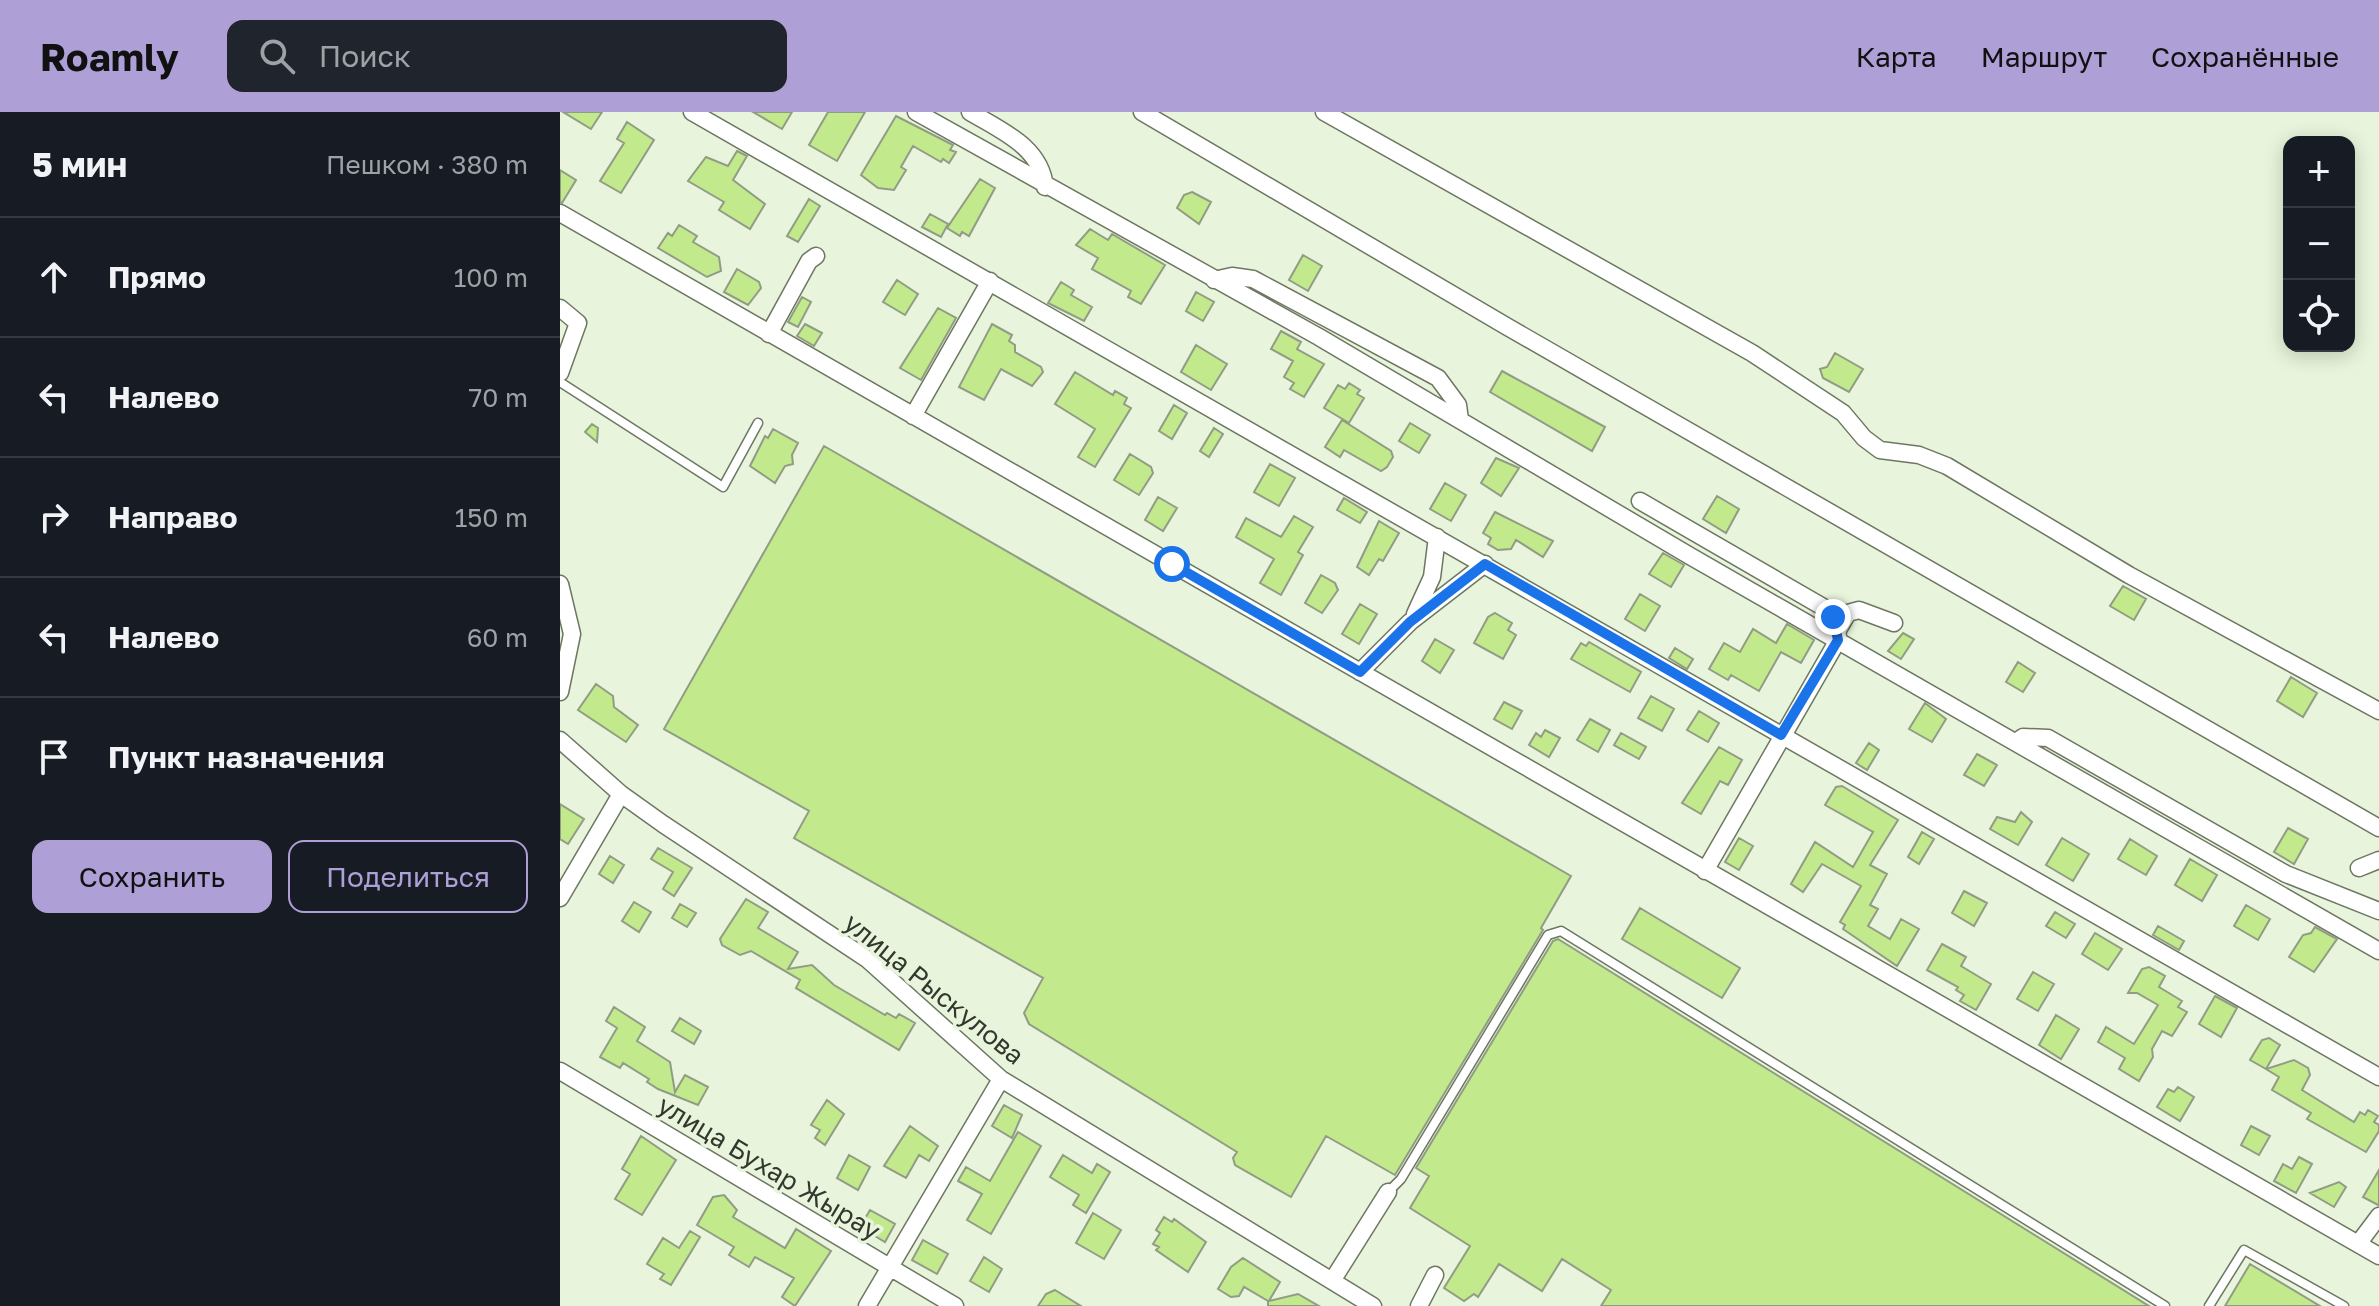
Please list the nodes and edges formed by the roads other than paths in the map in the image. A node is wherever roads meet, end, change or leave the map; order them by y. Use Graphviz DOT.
graph roads {
  1 [pos="692,112"];
  2 [pos="916,112"];
  3 [pos="970,112"];
  4 [pos="1142,112"];
  5 [pos="1324,112"];
  6 [pos="1045,187"];
  7 [pos="560,213"];
  8 [pos="816,256"];
  9 [pos="1214,280"];
  10 [pos="990,281"];
  11 [pos="560,308"];
  12 [pos="769,334"];
  13 [pos="560,373"];
  14 [pos="560,382"];
  15 [pos="913,416"];
  16 [pos="1460,420"];
  17 [pos="758,423"];
  18 [pos="1640,501"];
  19 [pos="1437,537"];
  20 [pos="1485,564"];
  21 [pos="560,584"];
  22 [pos="1410,622"];
  23 [pos="1894,623"];
  24 [pos="1838,635"];
  25 [pos="1360,672"];
  26 [pos="560,692"];
  27 [pos="2379,711"];
  28 [pos="1781,735"];
  29 [pos="560,740"];
  30 [pos="2016,742"];
  31 [pos="621,794"];
  32 [pos="2379,828"];
  33 [pos="2379,860"];
  34 [pos="2359,868"];
  35 [pos="1705,871"];
  36 [pos="560,898"];
  37 [pos="2379,911"];
  38 [pos="2379,951"];
  39 [pos="560,1071"];
  40 [pos="2379,1077"];
  41 [pos="1001,1079"];
  42 [pos="1388,1192"];
  43 [pos="2379,1216"];
  44 [pos="2358,1244"];
  45 [pos="2379,1256"];
  46 [pos="889,1268"];
  47 [pos="1435,1275"];
  48 [pos="1332,1281"];
  49 [pos="867,1306"];
  50 [pos="955,1306"];
  51 [pos="1373,1306"];
  52 [pos="1419,1306"];
  53 [pos="2165,1306"];
  54 [pos="2209,1306"];
  55 [pos="2344,1306"];
  1 -- 10 [label="street"];
  2 -- 6 [label="street"];
  3 -- 6 [label="street"];
  4 -- 32 [label="street"];
  5 -- 27 [label="street"];
  6 -- 9 [label="street"];
  7 -- 12 [label="street"];
  8 -- 12 [label="street"];
  9 -- 16 [label="street"];
  9 -- 16 [label="street"];
  10 -- 15 [label="street"];
  10 -- 19 [label="street"];
  11 -- 13 [label="street"];
  12 -- 15 [label="street"];
  14 -- 17 [label="lane"];
  15 -- 25 [label="street"];
  16 -- 24 [label="street"];
  18 -- 24 [label="street"];
  19 -- 20 [label="street"];
  19 -- 22 [label="street"];
  20 -- 22 [label="street"];
  20 -- 28 [label="street"];
  21 -- 26 [label="street"];
  22 -- 25 [label="street"];
  23 -- 24 [label="street"];
  24 -- 28 [label="street"];
  24 -- 30 [label="street"];
  25 -- 35 [label="street"];
  28 -- 35 [label="street"];
  28 -- 40 [label="street"];
  29 -- 31 [label="street, улица Рыскулова"];
  30 -- 37 [label="street"];
  30 -- 38 [label="street"];
  31 -- 36 [label="street"];
  31 -- 41 [label="street, улица Рыскулова"];
  33 -- 34 [label="street"];
  35 -- 44 [label="street"];
  39 -- 46 [label="street, улица Бухар Жырау"];
  41 -- 46 [label="street"];
  41 -- 48 [label="street, улица Рыскулова"];
  42 -- 48 [label="street"];
  42 -- 53 [label="lane"];
  43 -- 44 [label="street"];
  44 -- 45 [label="street"];
  46 -- 49 [label="street"];
  46 -- 50 [label="street, улица Бухар Жырау"];
  47 -- 52 [label="street"];
  48 -- 51 [label="street, улица Рыскулова"];
  54 -- 55 [label="lane"];
}
